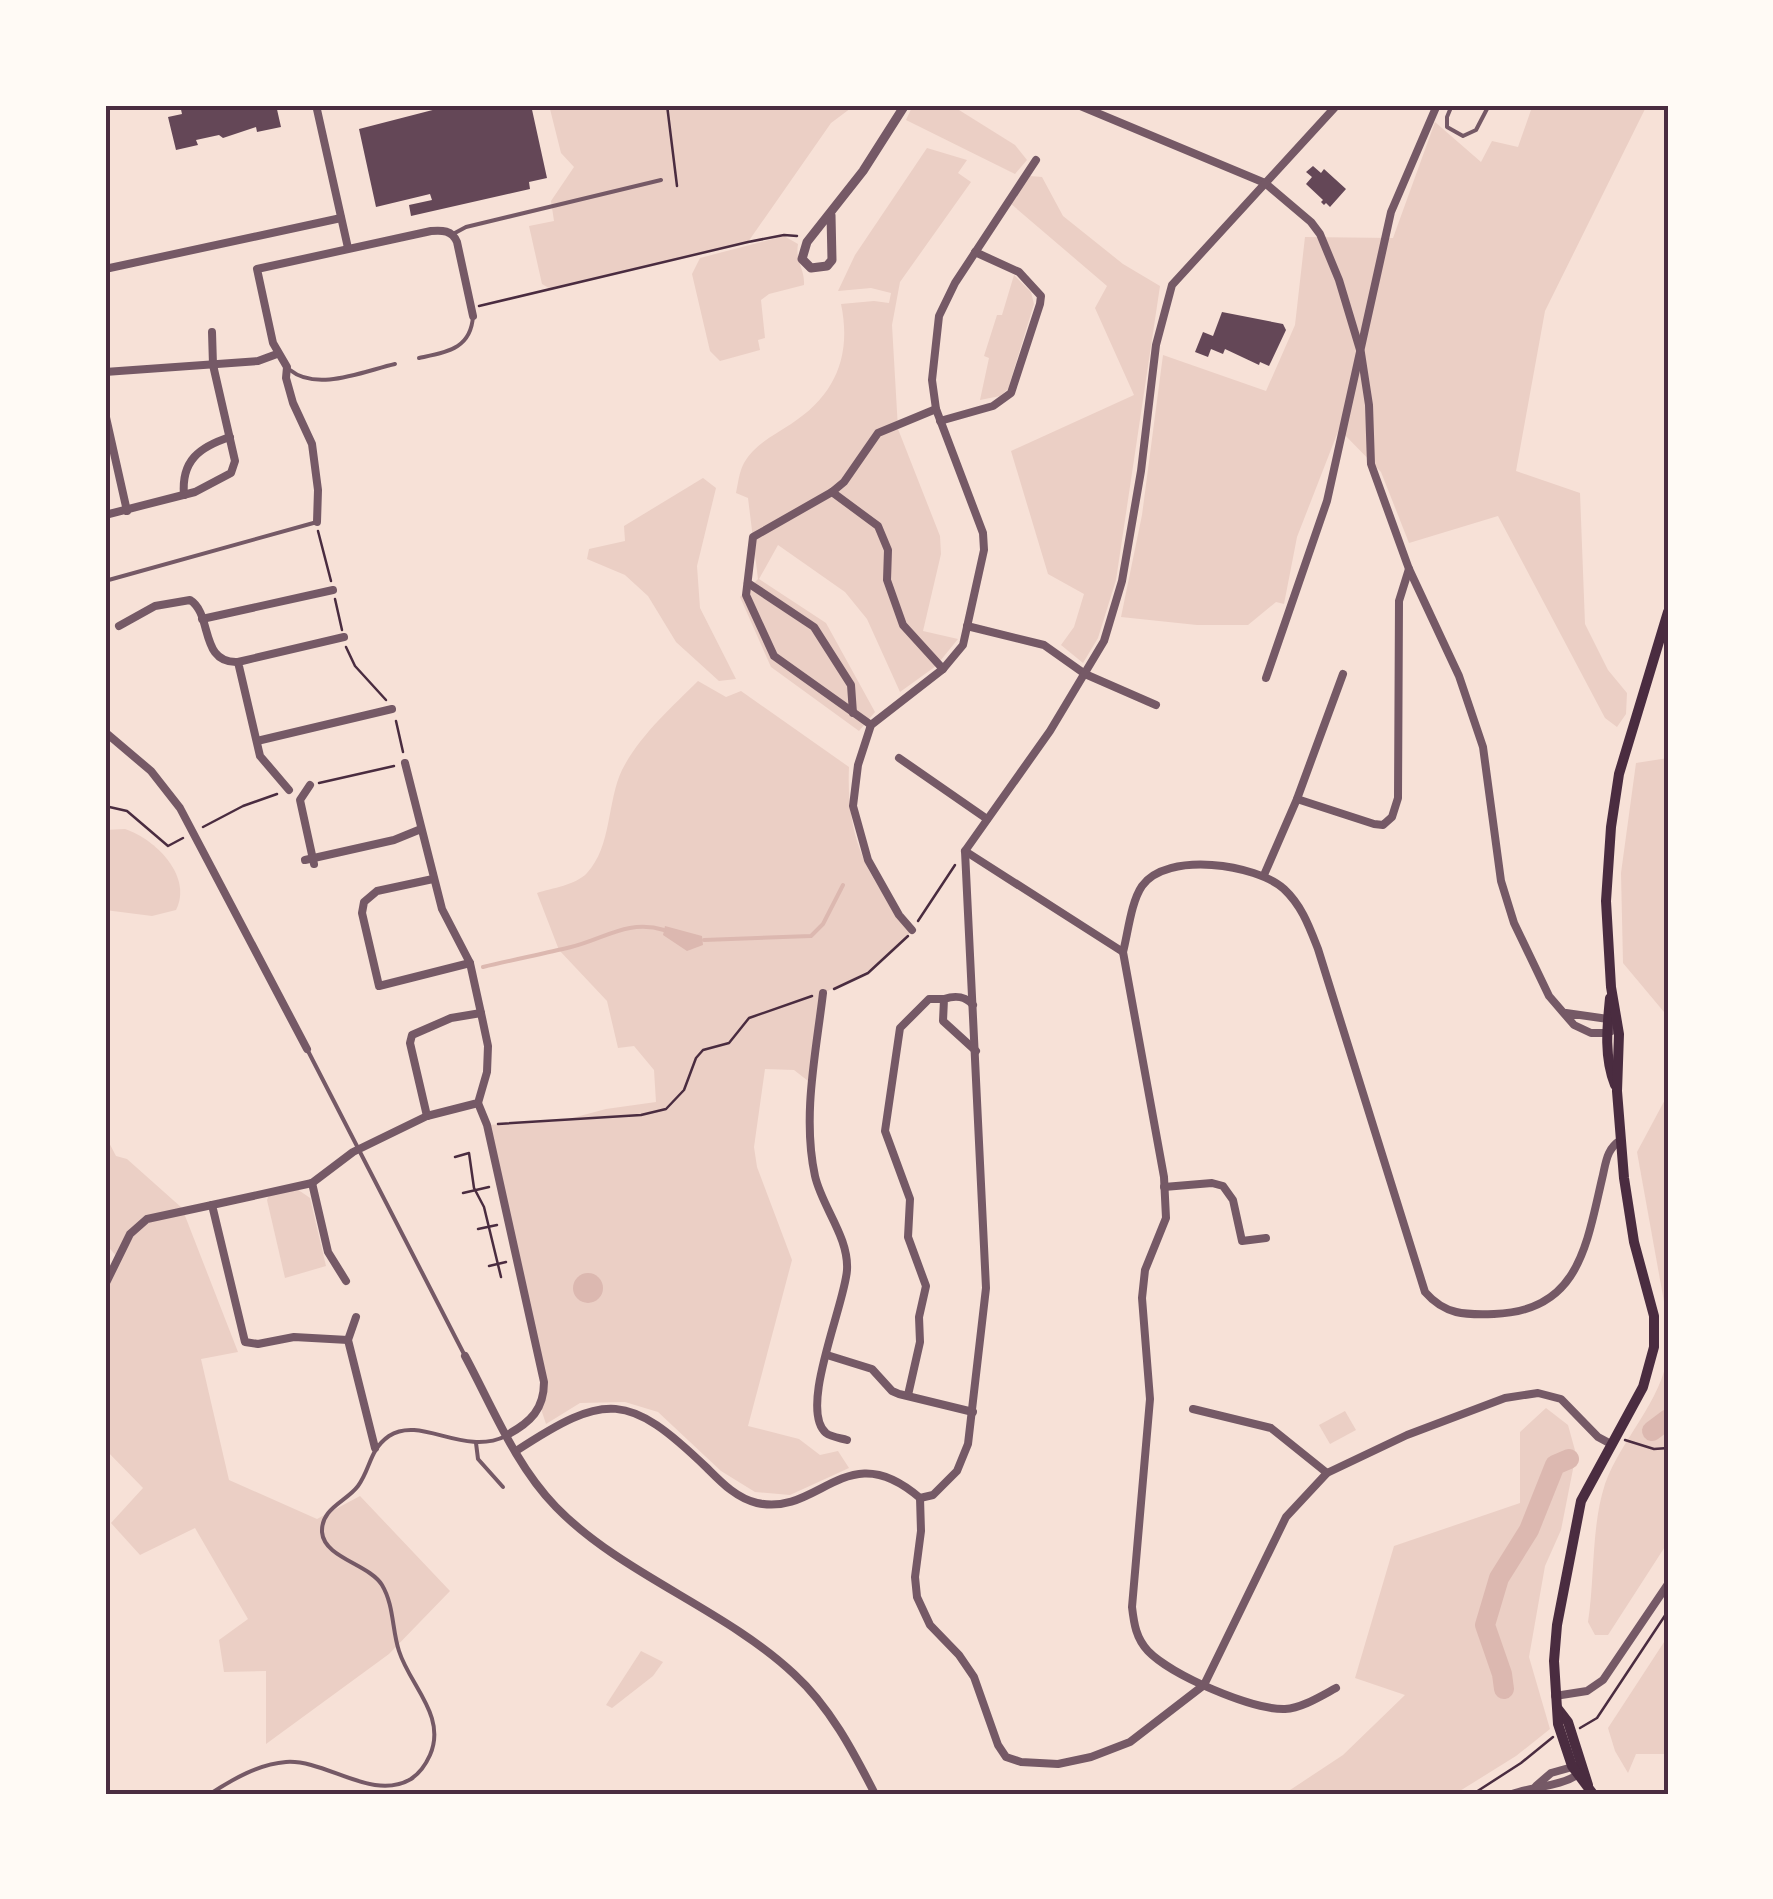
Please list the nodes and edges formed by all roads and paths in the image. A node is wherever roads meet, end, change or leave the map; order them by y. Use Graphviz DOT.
graph roads {
  1 [pos="316,105"];
  2 [pos="667,105"];
  3 [pos="905,105"];
  4 [pos="1078,105"];
  5 [pos="1337,105"];
  6 [pos="1437,105"];
  7 [pos="1452,105"];
  8 [pos="1489,105"];
  9 [pos="1036,160"];
  10 [pos="661,180"];
  11 [pos="1266,183"];
  12 [pos="676,186"];
  13 [pos="830,214"];
  14 [pos="341,218"];
  15 [pos="452,234"];
  16 [pos="808,242"];
  17 [pos="348,248"];
  18 [pos="975,252"];
  19 [pos="105,269"];
  20 [pos="472,311"];
  21 [pos="212,332"];
  22 [pos="1362,353"];
  23 [pos="277,354"];
  24 [pos="419,358"];
  25 [pos="395,364"];
  26 [pos="213,365"];
  27 [pos="287,367"];
  28 [pos="105,372"];
  29 [pos="936,408"];
  30 [pos="105,414"];
  31 [pos="940,421"];
  32 [pos="230,437"];
  33 [pos="109,453"];
  34 [pos="832,492"];
  35 [pos="184,495"];
  36 [pos="127,511"];
  37 [pos="105,515"];
  38 [pos="316,522"];
  39 [pos="1408,569"];
  40 [pos="105,582"];
  41 [pos="748,582"];
  42 [pos="333,590"];
  43 [pos="1668,612"];
  44 [pos="202,620"];
  45 [pos="119,626"];
  46 [pos="967,626"];
  47 [pos="344,637"];
  48 [pos="238,662"];
  49 [pos="943,668"];
  50 [pos="1085,674"];
  51 [pos="1343,674"];
  52 [pos="1266,678"];
  53 [pos="1156,705"];
  54 [pos="392,709"];
  55 [pos="854,713"];
  56 [pos="870,725"];
  57 [pos="105,732"];
  58 [pos="258,742"];
  59 [pos="898,758"];
  60 [pos="405,763"];
  61 [pos="310,786"];
  62 [pos="289,790"];
  63 [pos="1298,799"];
  64 [pos="105,806"];
  65 [pos="987,819"];
  66 [pos="304,821"];
  67 [pos="293,824"];
  68 [pos="421,829"];
  69 [pos="177,841"];
  70 [pos="965,851"];
  71 [pos="1264,875"];
  72 [pos="434,879"];
  73 [pos="912,930"];
  74 [pos="1124,952"];
  75 [pos="470,963"];
  76 [pos="1611,987"];
  77 [pos="823,993"];
  78 [pos="944,998"];
  79 [pos="973,1006"];
  80 [pos="481,1013"];
  81 [pos="1566,1013"];
  82 [pos="1608,1019"];
  83 [pos="1613,1030"];
  84 [pos="307,1049"];
  85 [pos="976,1051"];
  86 [pos="478,1103"];
  87 [pos="427,1116"];
  88 [pos="487,1124"];
  89 [pos="1621,1140"];
  90 [pos="492,1148"];
  91 [pos="358,1150"];
  92 [pos="469,1153"];
  93 [pos="454,1157"];
  94 [pos="312,1183"];
  95 [pos="500,1184"];
  96 [pos="1164,1186"];
  97 [pos="475,1190"];
  98 [pos="463,1193"];
  99 [pos="212,1205"];
  100 [pos="508,1222"];
  101 [pos="488,1227"];
  102 [pos="478,1229"];
  103 [pos="1266,1238"];
  104 [pos="517,1260"];
  105 [pos="498,1264"];
  106 [pos="489,1266"];
  107 [pos="501,1277"];
  108 [pos="346,1281"];
  109 [pos="105,1285"];
  110 [pos="356,1317"];
  111 [pos="348,1340"];
  112 [pos="827,1355"];
  113 [pos="466,1356"];
  114 [pos="908,1396"];
  115 [pos="1193,1409"];
  116 [pos="973,1412"];
  117 [pos="507,1435"];
  118 [pos="1624,1439"];
  119 [pos="847,1440"];
  120 [pos="476,1443"];
  121 [pos="1611,1444"];
  122 [pos="374,1448"];
  123 [pos="1668,1448"];
  124 [pos="516,1451"];
  125 [pos="1327,1473"];
  126 [pos="503,1487"];
  127 [pos="920,1498"];
  128 [pos="1668,1584"];
  129 [pos="1668,1611"];
  130 [pos="1204,1685"];
  131 [pos="1336,1688"];
  132 [pos="1556,1702"];
  133 [pos="1576,1729"];
  134 [pos="1556,1736"];
  135 [pos="1578,1770"];
  136 [pos="1590,1791"];
  137 [pos="210,1794"];
  138 [pos="875,1794"];
  139 [pos="1473,1794"];
  140 [pos="1512,1794"];
  1 -- 14 [label="street"];
  2 -- 12 [label="path"];
  3 -- 13 [label="street"];
  4 -- 11 [label="street"];
  5 -- 11 [label="street"];
  6 -- 22 [label="street"];
  7 -- 8 [label="lane"];
  9 -- 18 [label="street"];
  10 -- 15 [label="lane"];
  11 -- 22 [label="street"];
  11 -- 50 [label="street"];
  13 -- 16 [label="street"];
  13 -- 16 [label="street"];
  14 -- 17 [label="street"];
  14 -- 19 [label="street"];
  15 -- 17 [label="street"];
  15 -- 20 [label="street"];
  16 -- 20 [label="path"];
  17 -- 23 [label="street"];
  18 -- 29 [label="street"];
  18 -- 31 [label="street"];
  20 -- 24 [label="lane"];
  21 -- 26 [label="street"];
  22 -- 39 [label="street"];
  22 -- 52 [label="street"];
  23 -- 26 [label="street"];
  23 -- 27 [label="street"];
  25 -- 27 [label="lane"];
  26 -- 28 [label="street"];
  26 -- 32 [label="street"];
  27 -- 38 [label="street"];
  29 -- 31 [label="street"];
  29 -- 34 [label="street"];
  30 -- 33 [label="street"];
  31 -- 46 [label="street"];
  32 -- 35 [label="street"];
  32 -- 35 [label="street"];
  33 -- 36 [label="street"];
  34 -- 41 [label="street"];
  34 -- 49 [label="street"];
  35 -- 36 [label="street"];
  36 -- 37 [label="street"];
  38 -- 40 [label="lane"];
  38 -- 42 [label="path"];
  39 -- 63 [label="street"];
  39 -- 81 [label="street"];
  41 -- 55 [label="street"];
  41 -- 55 [label="street"];
  42 -- 44 [label="street"];
  42 -- 47 [label="path"];
  43 -- 76 [label="main road"];
  44 -- 45 [label="street"];
  44 -- 48 [label="street"];
  46 -- 49 [label="street"];
  46 -- 50 [label="street"];
  47 -- 48 [label="street"];
  47 -- 54 [label="path"];
  48 -- 58 [label="street"];
  49 -- 56 [label="street"];
  50 -- 53 [label="street"];
  50 -- 65 [label="street"];
  51 -- 63 [label="street"];
  54 -- 58 [label="street"];
  54 -- 60 [label="path"];
  55 -- 56 [label="street"];
  56 -- 73 [label="street"];
  57 -- 84 [label="street"];
  58 -- 62 [label="street"];
  59 -- 65 [label="street"];
  60 -- 68 [label="street"];
  61 -- 66 [label="street"];
  63 -- 71 [label="street"];
  64 -- 69 [label="path"];
  65 -- 70 [label="street"];
  66 -- 67 [label="street"];
  66 -- 68 [label="street"];
  68 -- 72 [label="street"];
  70 -- 73 [label="path"];
  70 -- 74 [label="street"];
  70 -- 79 [label="street"];
  71 -- 74 [label="street"];
  71 -- 89 [label="street"];
  72 -- 75 [label="street"];
  72 -- 75 [label="street"];
  73 -- 77 [label="path"];
  74 -- 96 [label="street"];
  75 -- 80 [label="street"];
  76 -- 82 [label="main road"];
  76 -- 83 [label="main road"];
  77 -- 88 [label="path"];
  77 -- 112 [label="street"];
  78 -- 79 [label="street"];
  78 -- 85 [label="street"];
  78 -- 114 [label="street"];
  79 -- 85 [label="street"];
  80 -- 86 [label="street"];
  80 -- 87 [label="street"];
  81 -- 82 [label="street"];
  81 -- 83 [label="street"];
  82 -- 83 [label="main road"];
  83 -- 89 [label="main road"];
  84 -- 91 [label="lane"];
  85 -- 116 [label="street"];
  86 -- 87 [label="street"];
  86 -- 88 [label="street"];
  87 -- 91 [label="street"];
  88 -- 90 [label="street"];
  89 -- 121 [label="main road"];
  90 -- 92 [label="path"];
  90 -- 95 [label="street"];
  91 -- 94 [label="street"];
  91 -- 113 [label="lane"];
  92 -- 93 [label="path"];
  92 -- 97 [label="path"];
  94 -- 99 [label="street"];
  94 -- 108 [label="street"];
  95 -- 97 [label="path"];
  95 -- 100 [label="street"];
  96 -- 103 [label="street"];
  96 -- 130 [label="street"];
  97 -- 98 [label="path"];
  97 -- 101 [label="path"];
  99 -- 109 [label="street"];
  99 -- 111 [label="street"];
  100 -- 101 [label="path"];
  100 -- 104 [label="street"];
  101 -- 102 [label="path"];
  101 -- 105 [label="path"];
  104 -- 105 [label="path"];
  104 -- 117 [label="street"];
  105 -- 106 [label="path"];
  105 -- 107 [label="path"];
  110 -- 111 [label="street"];
  111 -- 122 [label="street"];
  112 -- 114 [label="street"];
  112 -- 119 [label="street"];
  113 -- 117 [label="street"];
  114 -- 116 [label="street"];
  115 -- 125 [label="street"];
  116 -- 127 [label="street"];
  117 -- 120 [label="lane"];
  117 -- 124 [label="street"];
  118 -- 123 [label="path"];
  120 -- 122 [label="lane"];
  120 -- 126 [label="lane"];
  121 -- 125 [label="street"];
  121 -- 132 [label="main road"];
  122 -- 137 [label="lane"];
  124 -- 127 [label="street"];
  124 -- 138 [label="street"];
  125 -- 130 [label="street"];
  127 -- 130 [label="street"];
  128 -- 132 [label="street"];
  129 -- 133 [label="path"];
  130 -- 131 [label="street"];
  132 -- 135 [label="main road"];
  134 -- 139 [label="path"];
  135 -- 136 [label="main road"];
  135 -- 140 [label="street"];
}
